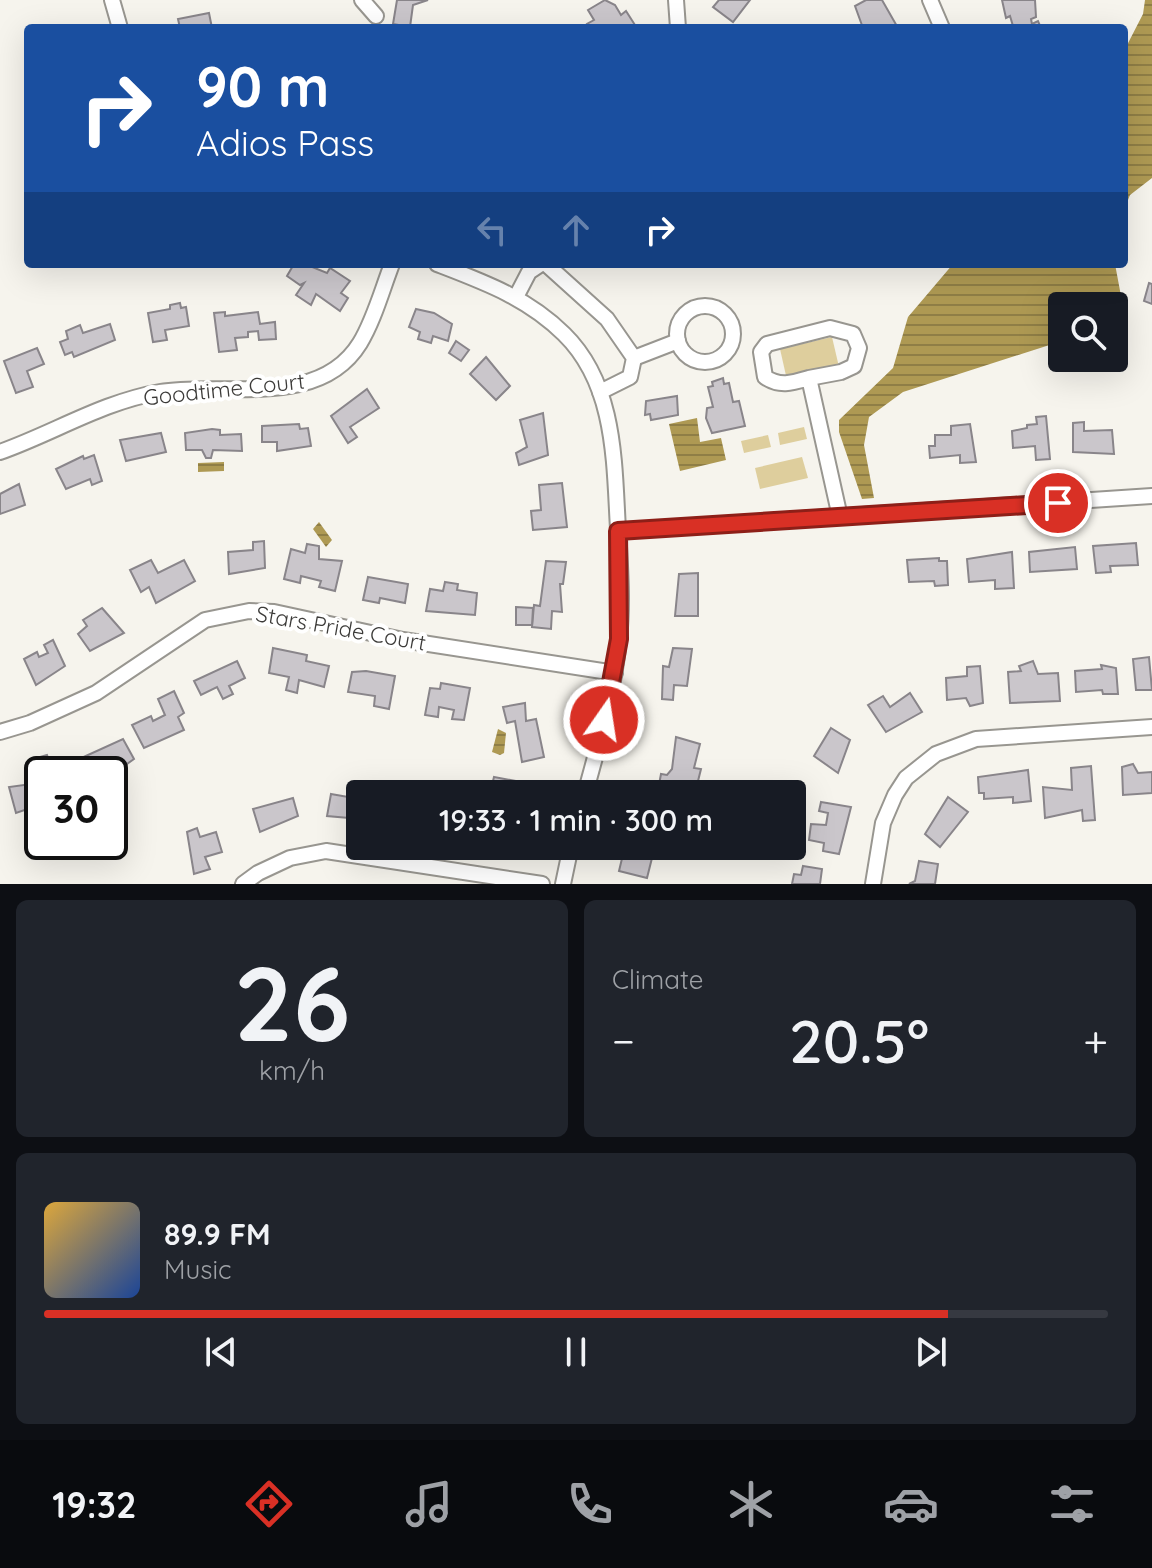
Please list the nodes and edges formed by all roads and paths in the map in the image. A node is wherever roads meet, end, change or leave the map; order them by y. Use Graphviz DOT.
graph roads {
  1 [pos="112,0"];
  2 [pos="362,0"];
  3 [pos="676,0"];
  4 [pos="930,0"];
  5 [pos="376,16"];
  6 [pos="119,24"];
  7 [pos="678,24"];
  8 [pos="940,24"];
  9 [pos="390,268"];
  10 [pos="447,268"];
  11 [pos="536,268"];
  12 [pos="549,268"];
  13 [pos="516,297"];
  14 [pos="678,341"];
  15 [pos="634,358"];
  16 [pos="809,378"];
  17 [pos="600,392"];
  18 [pos="0,452"];
  19 [pos="1152,496"];
  20 [pos="840,517"];
  21 [pos="618,531"];
  22 [pos="615,673"];
  23 [pos="1152,727"];
  24 [pos="0,732"];
  25 [pos="588,780"];
  26 [pos="568,860"];
  27 [pos="243,884"];
  28 [pos="542,884"];
  29 [pos="563,884"];
  30 [pos="873,884"];
  1 -- 6 [label="street"];
  2 -- 5 [label="street"];
  3 -- 7 [label="street"];
  4 -- 8 [label="street"];
  9 -- 18 [label="street, Goodtime Court"];
  10 -- 13 [label="street"];
  11 -- 13 [label="street"];
  12 -- 15 [label="street"];
  13 -- 17 [label="street"];
  14 -- 14 [label="street"];
  14 -- 15 [label="street"];
  15 -- 17 [label="street"];
  16 -- 16 [label="street"];
  16 -- 20 [label="street"];
  17 -- 21 [label="street"];
  19 -- 20 [label="street"];
  20 -- 21 [label="street"];
  21 -- 22 [label="street"];
  22 -- 24 [label="street, Stars Pride Court"];
  22 -- 25 [label="street"];
  23 -- 30 [label="street"];
  26 -- 29 [label="street"];
  27 -- 28 [label="street"];
}
